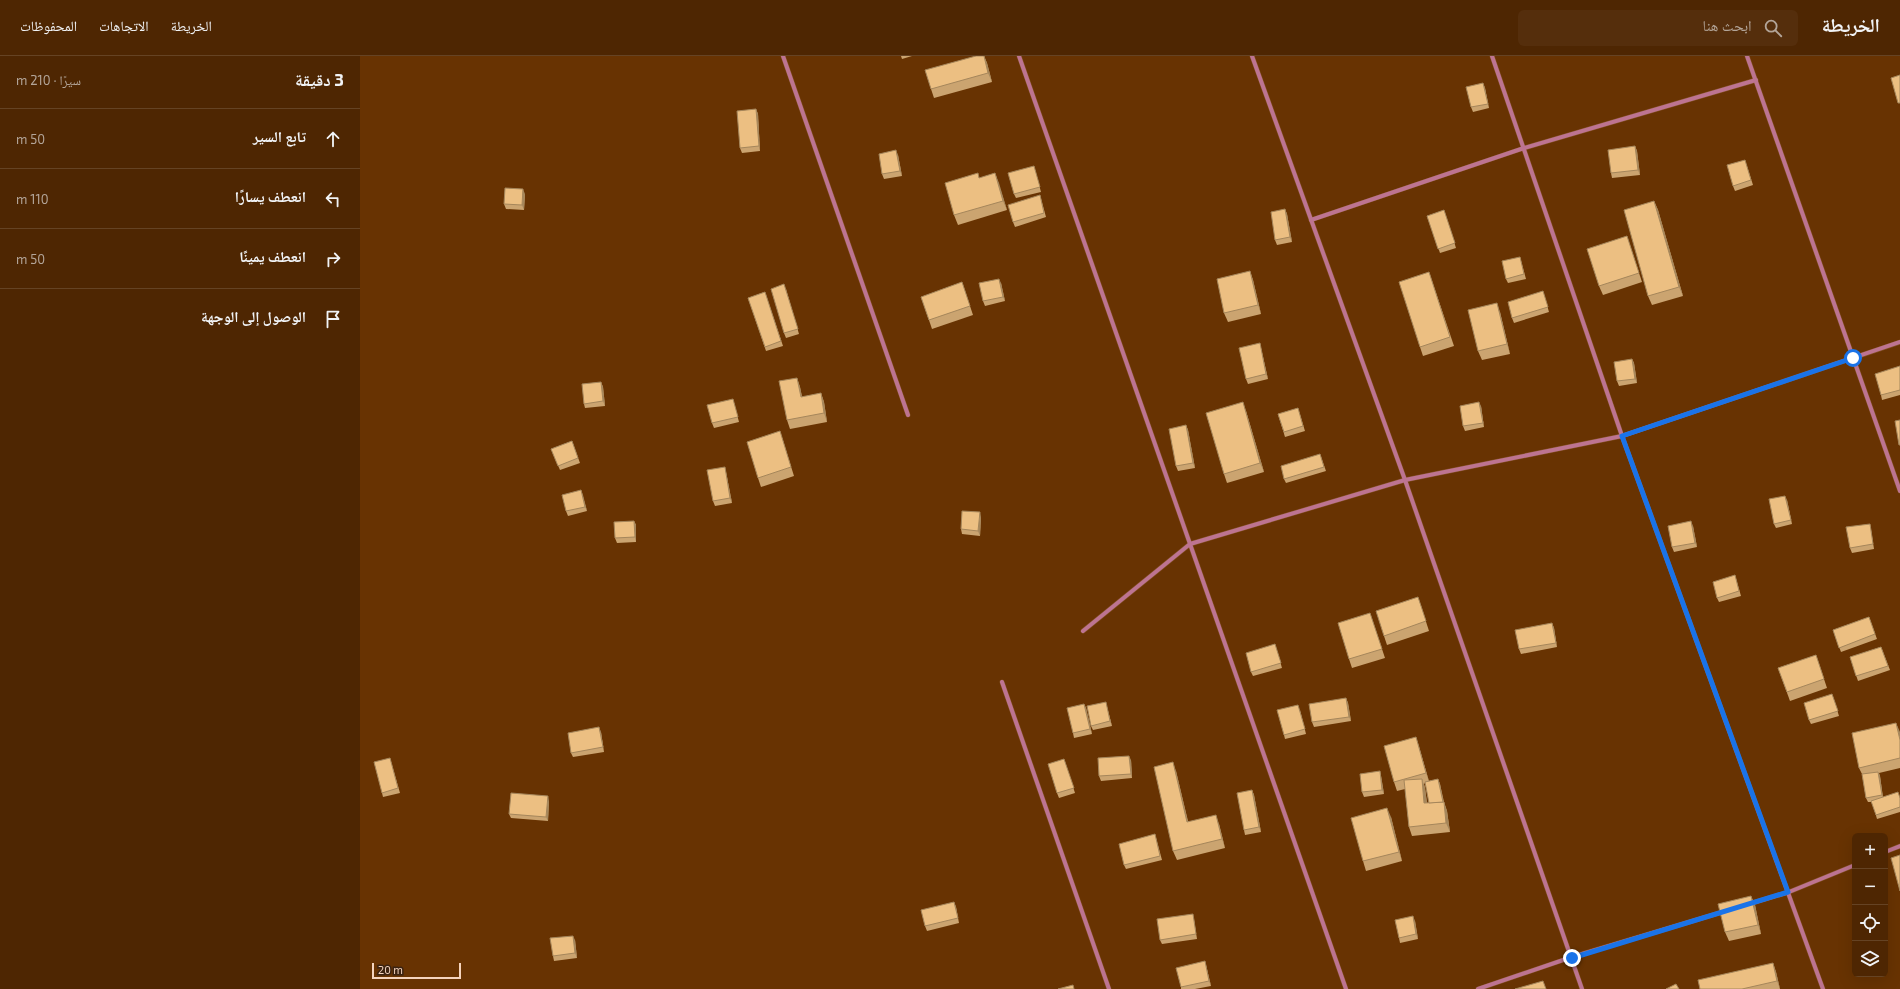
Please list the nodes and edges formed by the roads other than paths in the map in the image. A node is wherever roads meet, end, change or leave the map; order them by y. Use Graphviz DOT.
graph roads {
  1 [pos="783,56"];
  2 [pos="1019,56"];
  3 [pos="1252,56"];
  4 [pos="1492,56"];
  5 [pos="1747,56"];
  6 [pos="1756,80"];
  7 [pos="1524,148"];
  8 [pos="1311,220"];
  9 [pos="1900,342"];
  10 [pos="1853,358"];
  11 [pos="908,415"];
  12 [pos="1622,436"];
  13 [pos="1405,480"];
  14 [pos="1900,491"];
  15 [pos="1190,544"];
  16 [pos="1083,631"];
  17 [pos="1002,682"];
  18 [pos="1900,846"];
  19 [pos="1888,851"];
  20 [pos="1852,866"];
  21 [pos="1788,892"];
  22 [pos="1744,905"];
  23 [pos="1729,910"];
  24 [pos="1572,958"];
  25 [pos="1109,989"];
  26 [pos="1346,989"];
  27 [pos="1478,989"];
  28 [pos="1582,989"];
  29 [pos="1823,989"];
  1 -- 11 [label="street"];
  2 -- 15 [label="street"];
  3 -- 8 [label="street"];
  4 -- 7 [label="street"];
  5 -- 6 [label="street"];
  6 -- 7 [label="street"];
  6 -- 10 [label="street"];
  7 -- 8 [label="street"];
  7 -- 12 [label="street"];
  8 -- 13 [label="street"];
  9 -- 10 [label="street"];
  10 -- 12 [label="street"];
  10 -- 14 [label="street"];
  12 -- 13 [label="street"];
  12 -- 21 [label="street"];
  13 -- 15 [label="street"];
  13 -- 24 [label="street"];
  15 -- 16 [label="street"];
  15 -- 26 [label="street"];
  17 -- 25 [label="street"];
  18 -- 19 [label="street"];
  20 -- 21 [label="street"];
  21 -- 22 [label="street"];
  21 -- 29 [label="street"];
  23 -- 24 [label="street"];
  24 -- 27 [label="street"];
  24 -- 28 [label="street"];
}
